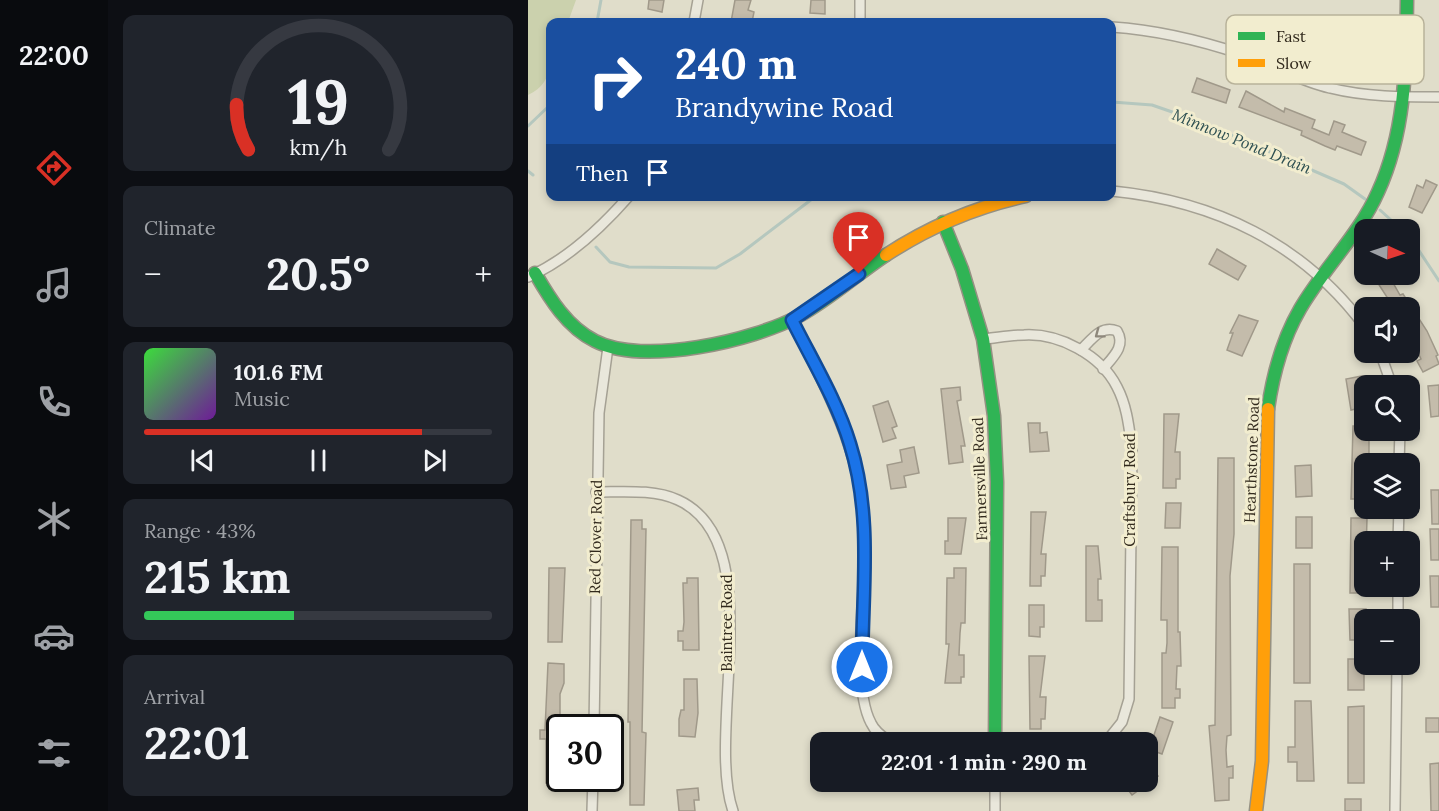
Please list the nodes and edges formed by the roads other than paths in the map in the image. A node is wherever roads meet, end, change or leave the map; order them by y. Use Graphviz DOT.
graph roads {
  1 [pos="698,0"];
  2 [pos="860,0"];
  3 [pos="1407,0"];
  4 [pos="1407,15"];
  5 [pos="695,18"];
  6 [pos="860,18"];
  7 [pos="1116,28"];
  8 [pos="1226,50"];
  9 [pos="1318,84"];
  10 [pos="1405,84"];
  11 [pos="1405,97"];
  12 [pos="1439,97"];
  13 [pos="1116,192"];
  14 [pos="624,201"];
  15 [pos="1005,201"];
  16 [pos="943,222"];
  17 [pos="532,275"];
  18 [pos="1321,278"];
  19 [pos="1354,312"];
  20 [pos="792,320"];
  21 [pos="982,339"];
  22 [pos="608,347"];
  23 [pos="1081,350"];
  24 [pos="1103,369"];
  25 [pos="596,492"];
  26 [pos="1397,675"];
  27 [pos="594,714"];
  28 [pos="880,732"];
  29 [pos="995,732"];
  30 [pos="1114,732"];
  31 [pos="593,792"];
  32 [pos="995,792"];
  33 [pos="592,811"];
  34 [pos="733,811"];
  35 [pos="995,811"];
  36 [pos="1256,811"];
  37 [pos="1395,811"];
  1 -- 5 [label="street"];
  2 -- 6 [label="street"];
  3 -- 4 [label="street, Hearthstone Road"];
  7 -- 8 [label="street"];
  9 -- 11 [label="street"];
  10 -- 11 [label="street, Hearthstone Road"];
  11 -- 12 [label="street"];
  11 -- 18 [label="street, Hearthstone Road"];
  13 -- 18 [label="street"];
  14 -- 17 [label="street"];
  15 -- 16 [label="street"];
  16 -- 20 [label="street"];
  16 -- 21 [label="street, Farmersville Road"];
  17 -- 22 [label="street"];
  18 -- 19 [label="street"];
  18 -- 36 [label="street, Hearthstone Road"];
  20 -- 22 [label="street"];
  20 -- 28 [label="street"];
  21 -- 23 [label="street, Craftsbury Road"];
  21 -- 29 [label="street, Farmersville Road"];
  22 -- 25 [label="street, Red Clover Road"];
  23 -- 24 [label="street, Craftsbury Road"];
  24 -- 23 [label="street, one-way"];
  24 -- 30 [label="street, Craftsbury Road"];
  25 -- 27 [label="street, Red Clover Road"];
  25 -- 34 [label="street, Baintree Road"];
  26 -- 37 [label="street"];
  31 -- 33 [label="street"];
  32 -- 35 [label="street"];
}
